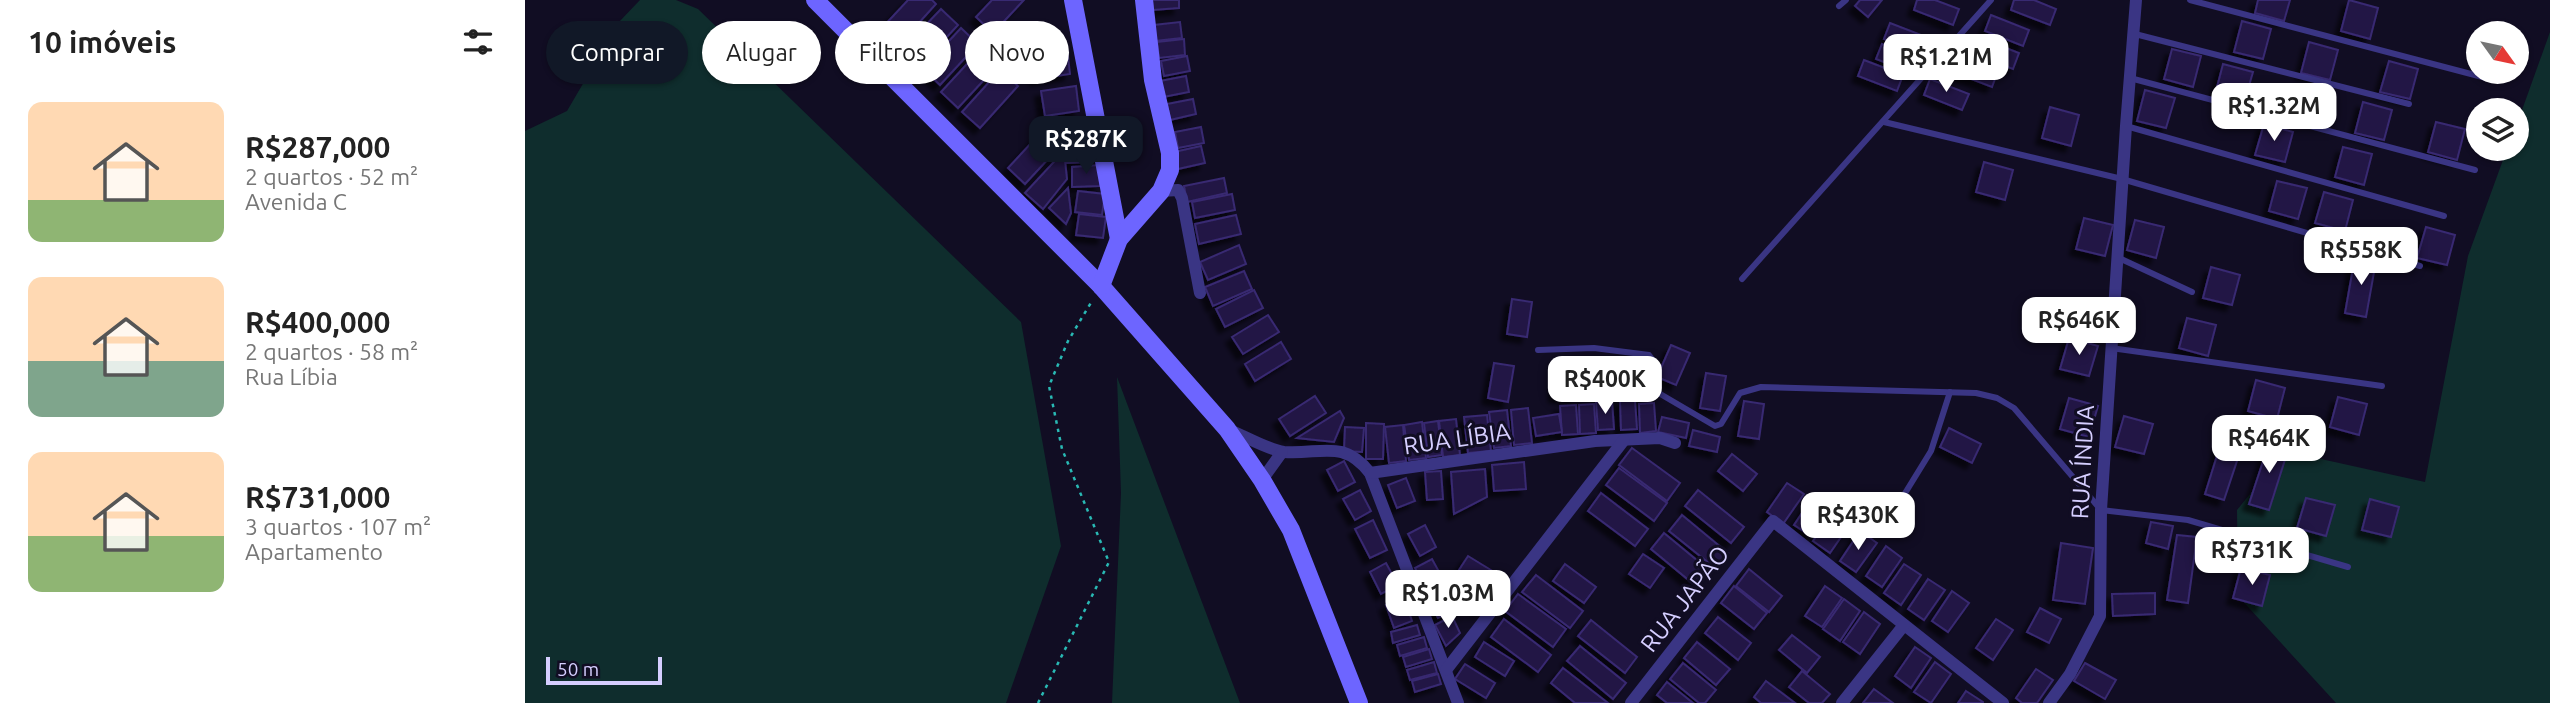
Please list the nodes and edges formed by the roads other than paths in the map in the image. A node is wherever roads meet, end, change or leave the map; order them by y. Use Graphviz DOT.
graph roads {
  1 [pos="815,0"];
  2 [pos="1144,0"];
  3 [pos="1846,0"];
  4 [pos="1991,0"];
  5 [pos="2136,0"];
  6 [pos="2190,0"];
  7 [pos="1072,1"];
  8 [pos="1839,6"];
  9 [pos="2135,34"];
  10 [pos="2466,73"];
  11 [pos="2130,78"];
  12 [pos="2409,104"];
  13 [pos="1884,122"];
  14 [pos="2126,126"];
  15 [pos="2475,170"];
  16 [pos="2122,179"];
  17 [pos="1161,191"];
  18 [pos="2444,216"];
  19 [pos="1119,239"];
  20 [pos="2117,257"];
  21 [pos="2420,266"];
  22 [pos="1742,279"];
  23 [pos="1101,286"];
  24 [pos="2192,292"];
  25 [pos="1200,293"];
  26 [pos="2111,348"];
  27 [pos="1538,350"];
  28 [pos="2382,387"];
  29 [pos="1950,392"];
  30 [pos="1227,429"];
  31 [pos="1624,440"];
  32 [pos="1675,443"];
  33 [pos="1282,452"];
  34 [pos="1370,473"];
  35 [pos="1262,480"];
  36 [pos="1899,503"];
  37 [pos="2101,510"];
  38 [pos="2348,567"];
  39 [pos="1904,625"];
  40 [pos="1446,670"];
  41 [pos="1359,703"];
  42 [pos="1458,703"];
  43 [pos="1630,703"];
  44 [pos="1842,703"];
  45 [pos="2003,703"];
  46 [pos="2049,703"];
  1 -- 23 [label="main road"];
  2 -- 17 [label="main road"];
  3 -- 8 [label="lane"];
  4 -- 13 [label="lane"];
  5 -- 9 [label="street, RUA ÍNDIA"];
  6 -- 10 [label="lane"];
  7 -- 19 [label="main road"];
  9 -- 11 [label="street, RUA ÍNDIA"];
  9 -- 12 [label="lane"];
  11 -- 14 [label="street, RUA ÍNDIA"];
  11 -- 15 [label="lane"];
  13 -- 16 [label="lane"];
  13 -- 22 [label="lane"];
  14 -- 16 [label="street, RUA ÍNDIA"];
  14 -- 18 [label="lane"];
  16 -- 20 [label="street, RUA ÍNDIA"];
  16 -- 21 [label="lane"];
  17 -- 19 [label="main road"];
  17 -- 25 [label="street"];
  19 -- 23 [label="main road"];
  20 -- 24 [label="lane"];
  20 -- 26 [label="street, RUA ÍNDIA"];
  23 -- 30 [label="main road"];
  26 -- 28 [label="lane"];
  26 -- 37 [label="street, RUA ÍNDIA"];
  27 -- 29 [label="lane"];
  29 -- 36 [label="lane"];
  29 -- 37 [label="lane"];
  30 -- 33 [label="street"];
  30 -- 35 [label="main road"];
  31 -- 32 [label="street, RUA LÍBIA"];
  31 -- 34 [label="street, RUA LÍBIA"];
  31 -- 40 [label="street"];
  33 -- 34 [label="street"];
  33 -- 35 [label="street"];
  34 -- 40 [label="street"];
  35 -- 41 [label="main road"];
  37 -- 38 [label="lane"];
  37 -- 46 [label="street, RUA ÍNDIA"];
  39 -- 43 [label="street, RUA JAPÃO"];
  39 -- 44 [label="street"];
  39 -- 45 [label="street"];
  40 -- 42 [label="street"];
}
